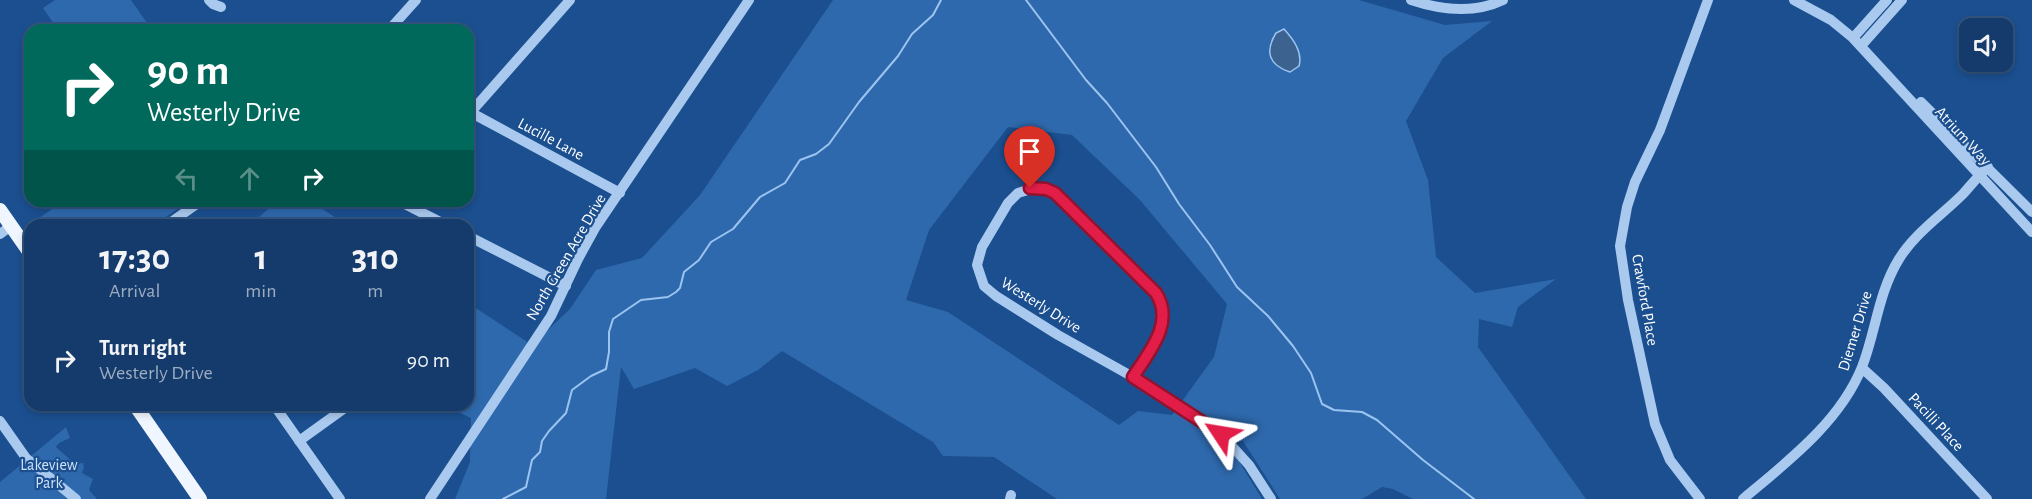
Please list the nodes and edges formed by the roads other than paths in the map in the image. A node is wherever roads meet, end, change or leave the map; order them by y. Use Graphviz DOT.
graph roads {
  1 [pos="209,0"];
  2 [pos="416,0"];
  3 [pos="570,0"];
  4 [pos="749,0"];
  5 [pos="1411,0"];
  6 [pos="1503,0"];
  7 [pos="1708,0"];
  8 [pos="1794,0"];
  9 [pos="1887,0"];
  10 [pos="1902,0"];
  11 [pos="221,7"];
  12 [pos="394,24"];
  13 [pos="1853,38"];
  14 [pos="1862,46"];
  15 [pos="1874,59"];
  16 [pos="474,106"];
  17 [pos="474,115"];
  18 [pos="1988,166"];
  19 [pos="1979,175"];
  20 [pos="620,193"];
  21 [pos="192,207"];
  22 [pos="411,207"];
  23 [pos="0,210"];
  24 [pos="2032,212"];
  25 [pos="176,219"];
  26 [pos="434,219"];
  27 [pos="6,230"];
  28 [pos="2032,232"];
  29 [pos="474,239"];
  30 [pos="24,247"];
  31 [pos="566,286"];
  32 [pos="1862,368"];
  33 [pos="1133,377"];
  34 [pos="139,411"];
  35 [pos="278,411"];
  36 [pos="341,411"];
  37 [pos="0,421"];
  38 [pos="299,441"];
  39 [pos="76,499"];
  40 [pos="200,499"];
  41 [pos="340,499"];
  42 [pos="430,499"];
  43 [pos="1271,499"];
  44 [pos="1701,499"];
  45 [pos="1743,499"];
  46 [pos="1987,499"];
  1 -- 11 [label="street"];
  2 -- 12 [label="street"];
  3 -- 16 [label="street"];
  4 -- 20 [label="street, North Green Acre Drive"];
  5 -- 6 [label="street"];
  7 -- 44 [label="street, Crawford Place"];
  8 -- 13 [label="street, Atrium Way"];
  9 -- 13 [label="street"];
  10 -- 14 [label="street"];
  13 -- 14 [label="street, Atrium Way"];
  14 -- 15 [label="street, Atrium Way"];
  15 -- 18 [label="street, Atrium Way"];
  15 -- 19 [label="street, Atrium Way"];
  17 -- 20 [label="street, Lucille Lane"];
  18 -- 19 [label="street, Diemer Drive"];
  18 -- 24 [label="street, Atrium Way"];
  19 -- 28 [label="street, Atrium Way"];
  19 -- 32 [label="street, Diemer Drive"];
  20 -- 31 [label="street, North Green Acre Drive"];
  21 -- 25 [label="street"];
  22 -- 26 [label="street"];
  23 -- 27 [label="main road"];
  27 -- 30 [label="main road"];
  29 -- 31 [label="street"];
  31 -- 42 [label="street, North Green Acre Drive"];
  32 -- 45 [label="street, Diemer Drive"];
  32 -- 46 [label="street, Pacilli Place"];
  33 -- 33 [label="street, Westerly Drive"];
  33 -- 43 [label="street, Westerly Drive"];
  34 -- 40 [label="main road"];
  35 -- 38 [label="street"];
  36 -- 38 [label="street"];
  37 -- 39 [label="street"];
  38 -- 41 [label="street"];
}
